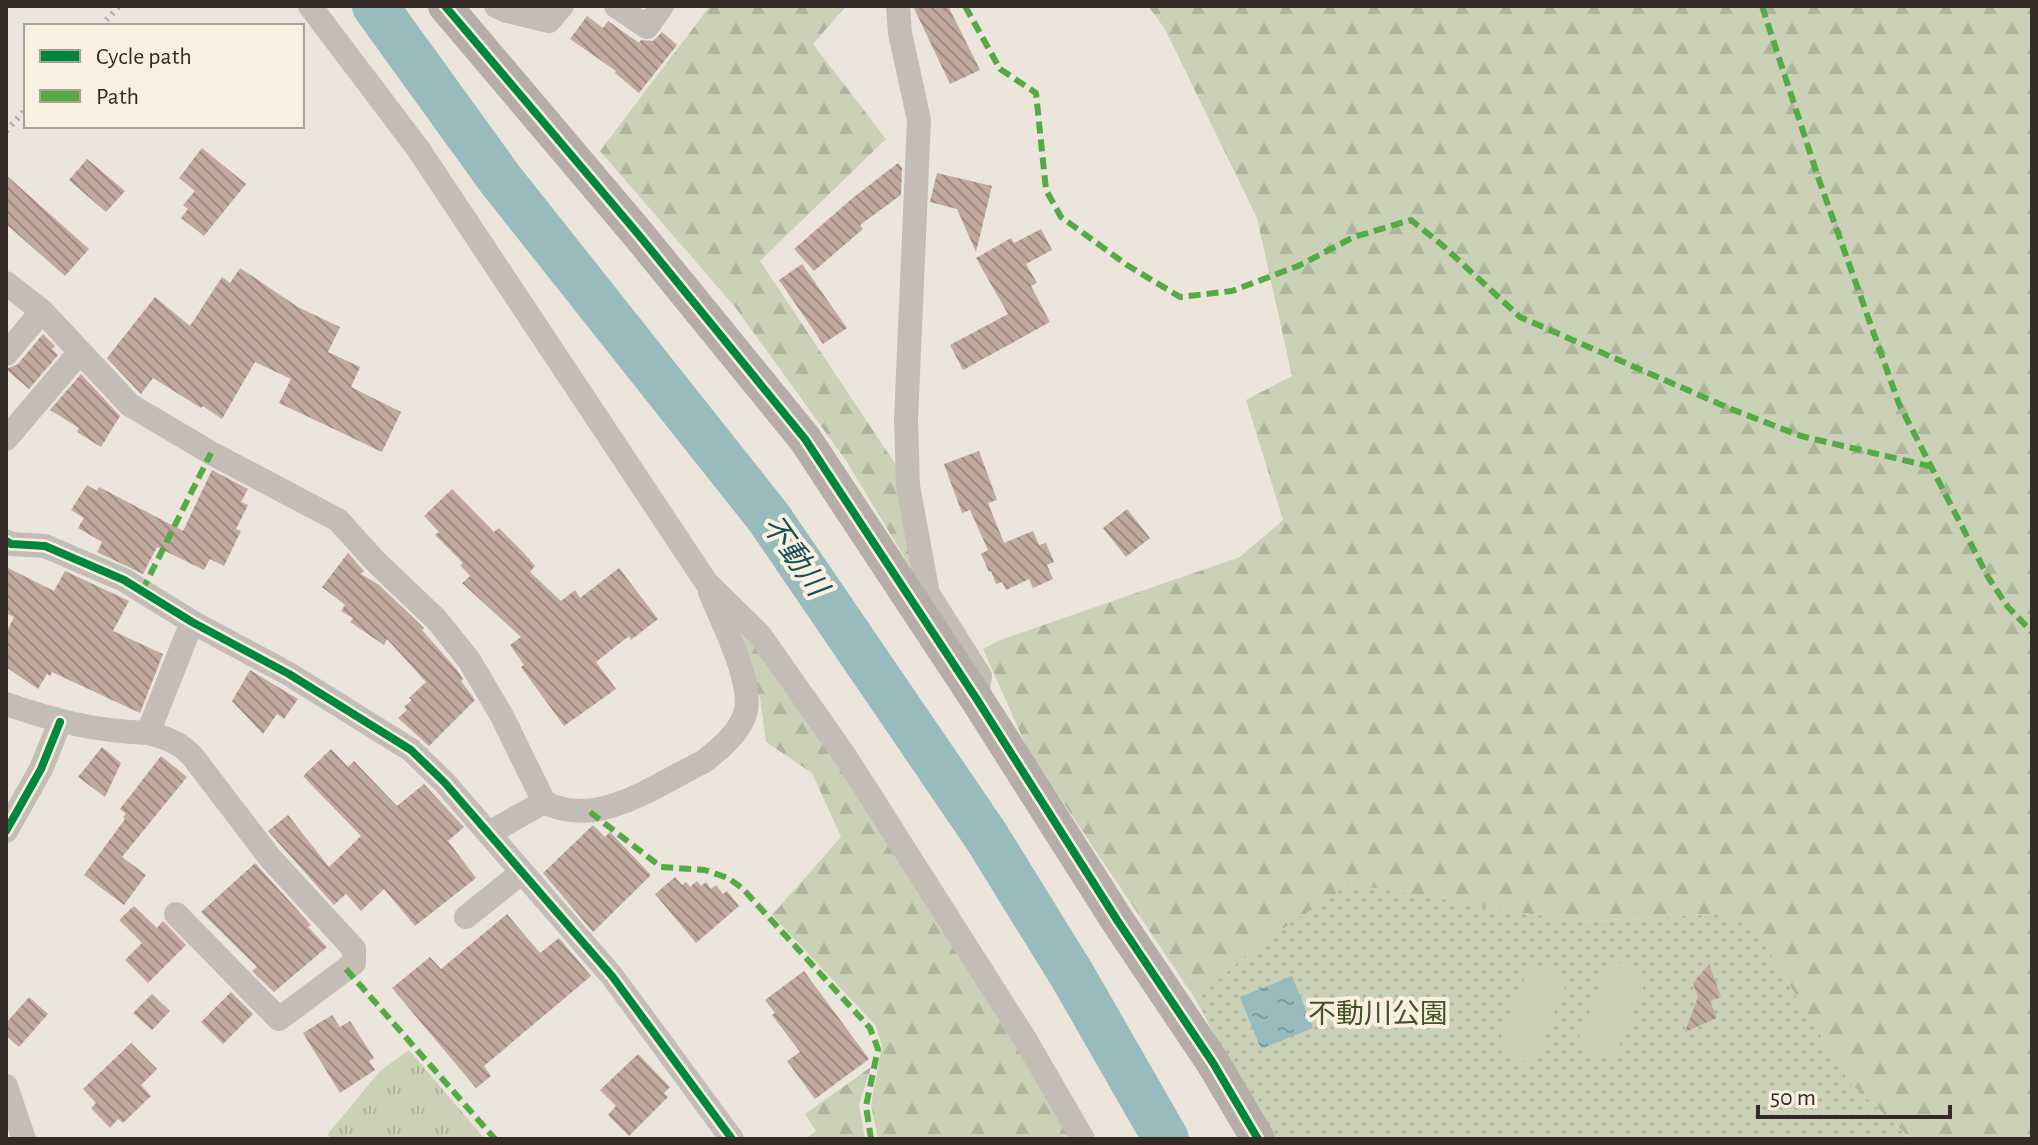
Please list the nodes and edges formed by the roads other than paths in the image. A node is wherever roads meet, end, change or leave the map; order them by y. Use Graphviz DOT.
graph roads {
  1 [pos="310,6"];
  2 [pos="445,6"];
  3 [pos="496,6"];
  4 [pos="562,6"];
  5 [pos="616,6"];
  6 [pos="662,6"];
  7 [pos="898,6"];
  8 [pos="6,283"];
  9 [pos="42,311"];
  10 [pos="80,352"];
  11 [pos="6,354"];
  12 [pos="6,439"];
  13 [pos="6,541"];
  14 [pos="706,582"];
  15 [pos="192,622"];
  16 [pos="976,698"];
  17 [pos="6,704"];
  18 [pos="60,722"];
  19 [pos="148,733"];
  20 [pos="544,802"];
  21 [pos="6,831"];
  22 [pos="489,833"];
  23 [pos="521,873"];
  24 [pos="176,914"];
  25 [pos="466,917"];
  26 [pos="6,1086"];
  27 [pos="24,1139"];
  28 [pos="732,1139"];
  29 [pos="1083,1139"];
  30 [pos="1258,1139"];
  1 -- 14 [label="street"];
  2 -- 16 [label="street"];
  3 -- 4 [label="street"];
  5 -- 6 [label="street"];
  7 -- 16 [label="street"];
  8 -- 9 [label="street"];
  9 -- 10 [label="street"];
  9 -- 11 [label="street"];
  10 -- 12 [label="street"];
  10 -- 20 [label="street"];
  13 -- 15 [label="street"];
  14 -- 20 [label="street"];
  14 -- 29 [label="street"];
  15 -- 19 [label="street"];
  15 -- 22 [label="street"];
  16 -- 30 [label="street"];
  17 -- 18 [label="street"];
  18 -- 19 [label="street"];
  18 -- 21 [label="street"];
  19 -- 24 [label="street"];
  20 -- 22 [label="street"];
  22 -- 23 [label="street"];
  23 -- 25 [label="street"];
  23 -- 28 [label="street"];
  26 -- 27 [label="street"];
}
